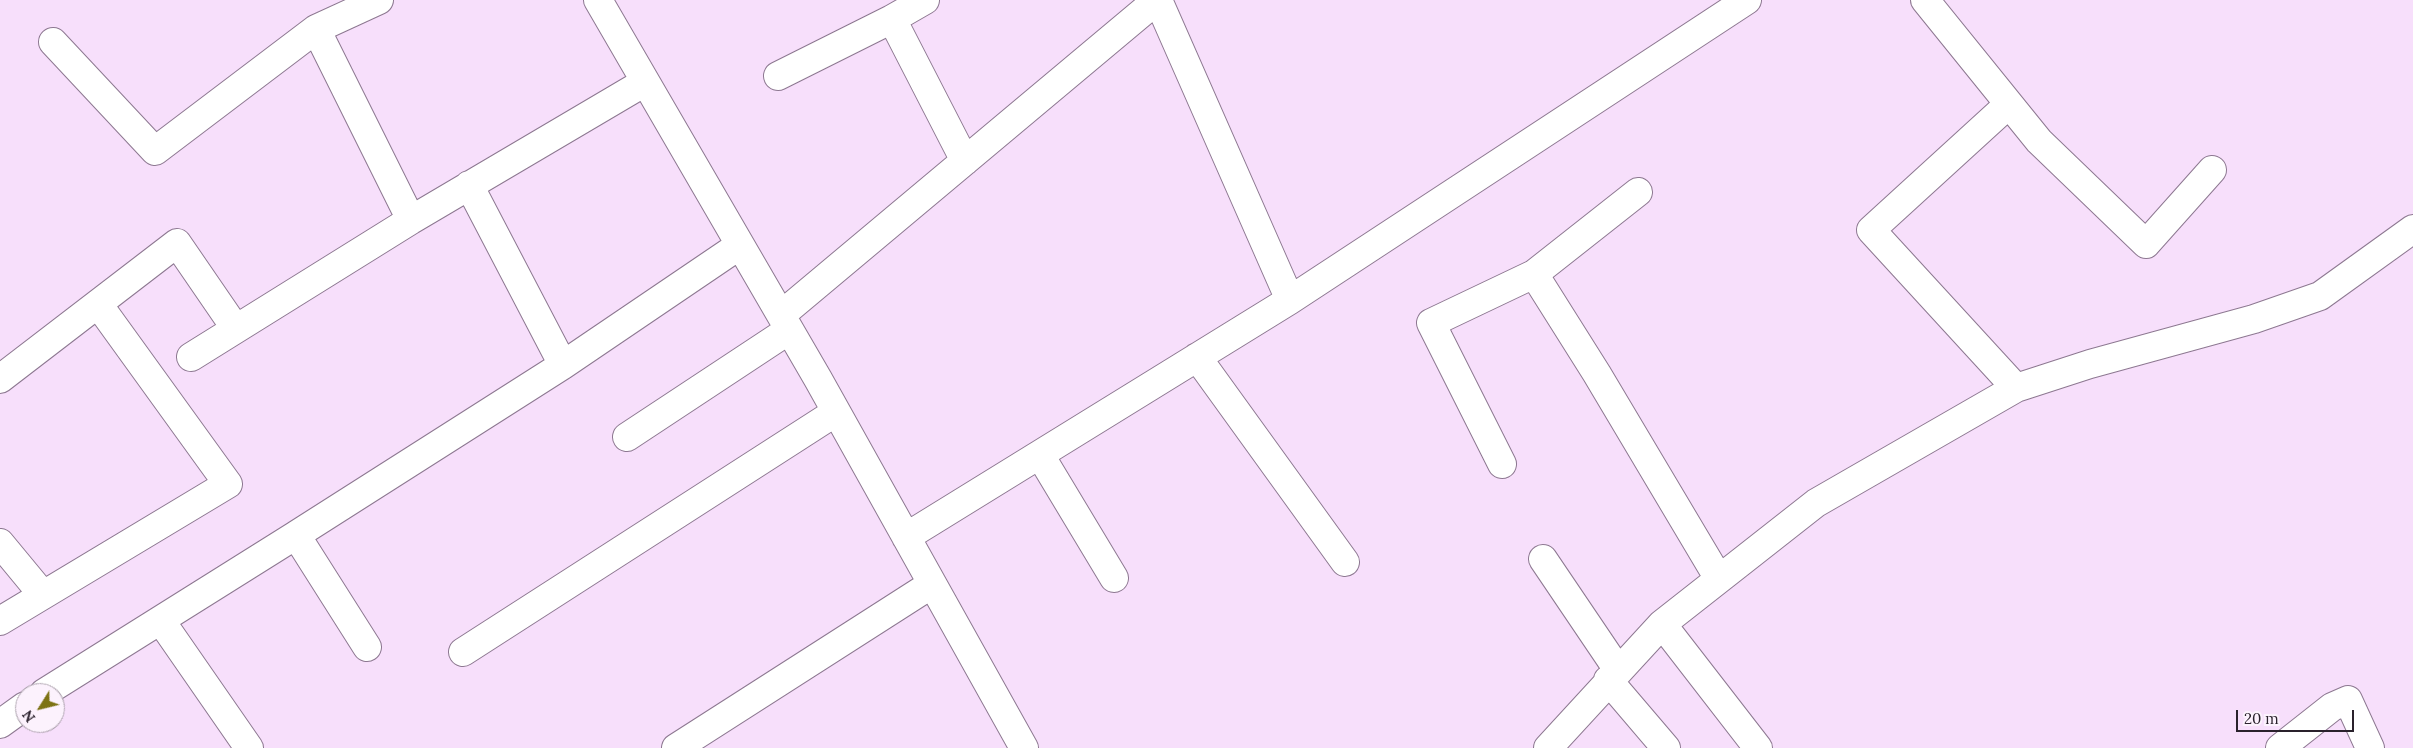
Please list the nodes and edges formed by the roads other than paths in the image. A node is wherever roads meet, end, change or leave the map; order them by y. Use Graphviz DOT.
graph roads {
  1 [pos="379,0"];
  2 [pos="598,0"];
  3 [pos="925,0"];
  4 [pos="1157,0"];
  5 [pos="1747,0"];
  6 [pos="1924,0"];
  7 [pos="892,19"];
  8 [pos="316,29"];
  9 [pos="53,42"];
  10 [pos="778,76"];
  11 [pos="645,82"];
  12 [pos="2009,104"];
  13 [pos="965,161"];
  14 [pos="2212,170"];
  15 [pos="469,185"];
  16 [pos="1638,192"];
  17 [pos="411,220"];
  18 [pos="2413,229"];
  19 [pos="740,245"];
  20 [pos="1534,274"];
  21 [pos="1290,300"];
  22 [pos="98,304"];
  23 [pos="785,323"];
  24 [pos="236,329"];
  25 [pos="191,357"];
  26 [pos="1197,357"];
  27 [pos="563,365"];
  28 [pos="0,378"];
  29 [pos="2016,388"];
  30 [pos="836,412"];
  31 [pos="627,437"];
  32 [pos="1040,455"];
  33 [pos="1502,464"];
  34 [pos="296,535"];
  35 [pos="906,537"];
  36 [pos="0,543"];
  37 [pos="1543,559"];
  38 [pos="1345,562"];
  39 [pos="1114,578"];
  40 [pos="1719,579"];
  41 [pos="932,584"];
  42 [pos="43,595"];
  43 [pos="161,620"];
  44 [pos="0,621"];
  45 [pos="1662,624"];
  46 [pos="367,647"];
  47 [pos="463,652"];
  48 [pos="1613,675"];
  49 [pos="60,683"];
  50 [pos="15,713"];
  51 [pos="0,724"];
  52 [pos="249,748"];
  53 [pos="676,748"];
  54 [pos="1024,748"];
  55 [pos="1548,748"];
  56 [pos="1666,748"];
  57 [pos="1758,748"];
  58 [pos="2280,748"];
  59 [pos="2370,748"];
  1 -- 8 [label="street"];
  2 -- 11 [label="street"];
  3 -- 7 [label="street"];
  4 -- 13 [label="street"];
  4 -- 21 [label="street"];
  5 -- 21 [label="street"];
  6 -- 12 [label="street"];
  7 -- 10 [label="street"];
  7 -- 13 [label="street"];
  8 -- 9 [label="street"];
  8 -- 17 [label="street"];
  11 -- 15 [label="street"];
  11 -- 19 [label="street"];
  12 -- 14 [label="street"];
  12 -- 29 [label="street"];
  13 -- 23 [label="street"];
  15 -- 17 [label="street"];
  15 -- 27 [label="street"];
  16 -- 20 [label="street"];
  17 -- 24 [label="street"];
  18 -- 29 [label="street"];
  19 -- 23 [label="street"];
  19 -- 27 [label="street"];
  20 -- 33 [label="street"];
  20 -- 40 [label="street"];
  21 -- 26 [label="street"];
  22 -- 24 [label="street"];
  22 -- 28 [label="street"];
  22 -- 42 [label="street"];
  23 -- 30 [label="street"];
  23 -- 31 [label="street"];
  24 -- 25 [label="street"];
  26 -- 32 [label="street"];
  26 -- 38 [label="street"];
  27 -- 34 [label="street"];
  29 -- 40 [label="street"];
  30 -- 35 [label="street"];
  30 -- 47 [label="street"];
  32 -- 35 [label="street"];
  32 -- 39 [label="street"];
  34 -- 43 [label="street"];
  34 -- 46 [label="street"];
  35 -- 41 [label="street"];
  36 -- 42 [label="street"];
  37 -- 48 [label="street"];
  40 -- 45 [label="street"];
  41 -- 53 [label="street"];
  41 -- 54 [label="street"];
  42 -- 44 [label="street"];
  43 -- 49 [label="street"];
  43 -- 52 [label="street"];
  45 -- 48 [label="street"];
  45 -- 57 [label="street"];
  48 -- 55 [label="street"];
  48 -- 56 [label="street"];
  50 -- 51 [label="street"];
  58 -- 59 [label="street"];
}
